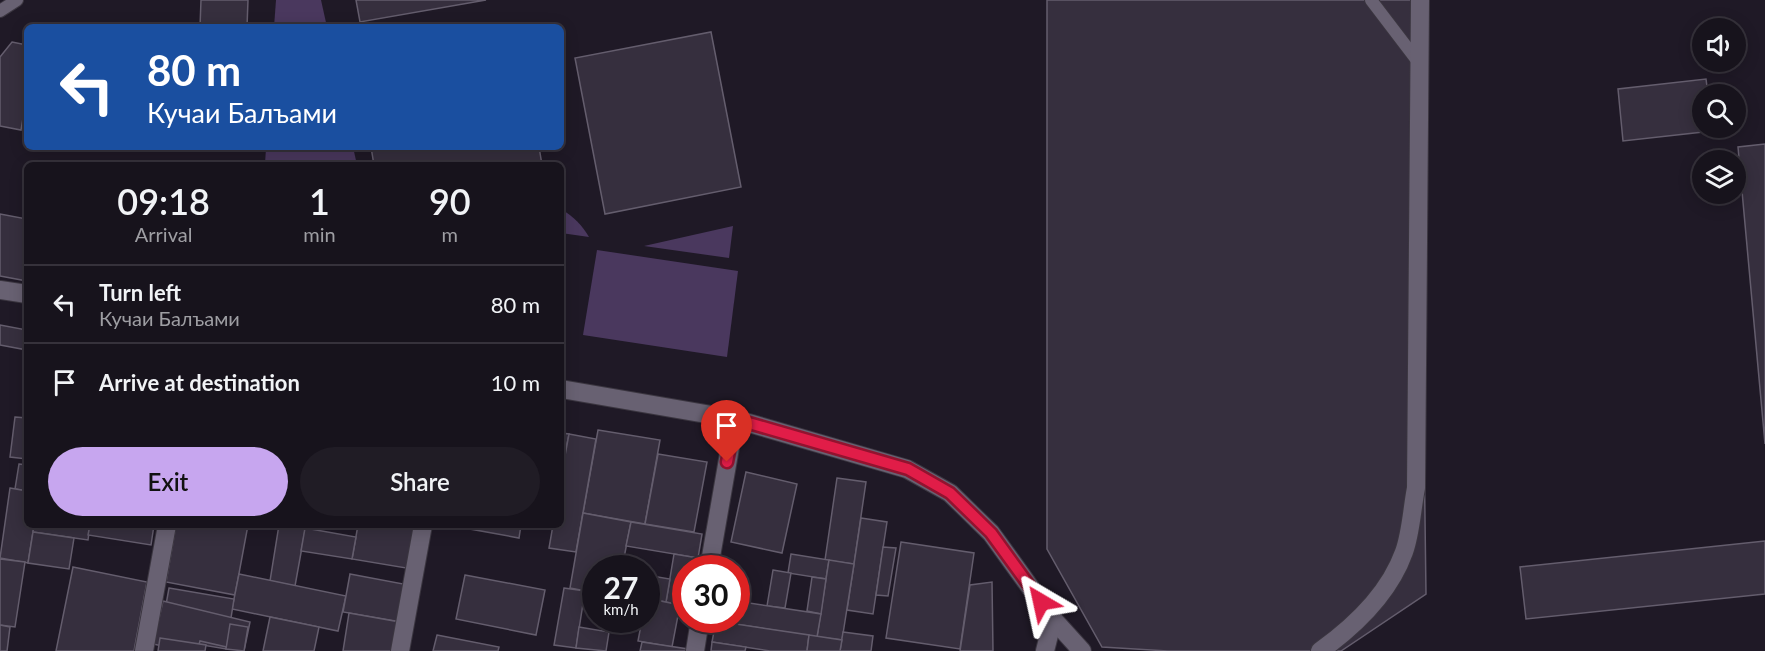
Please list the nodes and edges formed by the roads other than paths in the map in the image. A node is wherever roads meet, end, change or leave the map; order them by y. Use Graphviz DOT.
graph roads {
  1 [pos="17,0"];
  2 [pos="1371,0"];
  3 [pos="1420,0"];
  4 [pos="0,11"];
  5 [pos="1419,63"];
  6 [pos="0,290"];
  7 [pos="24,294"];
  8 [pos="564,390"];
  9 [pos="735,419"];
  10 [pos="166,528"];
  11 [pos="422,528"];
  12 [pos="711,555"];
  13 [pos="1053,619"];
  14 [pos="698,633"];
  15 [pos="144,651"];
  16 [pos="400,651"];
  17 [pos="695,651"];
  18 [pos="1045,651"];
  19 [pos="1082,651"];
  20 [pos="1320,651"];
  1 -- 4 [label="lane"];
  2 -- 5 [label="lane"];
  3 -- 5 [label="street"];
  5 -- 20 [label="street"];
  6 -- 7 [label="street"];
  8 -- 9 [label="street"];
  9 -- 12 [label="street"];
  9 -- 13 [label="street"];
  10 -- 15 [label="street"];
  11 -- 16 [label="street"];
  13 -- 18 [label="street"];
  13 -- 19 [label="street"];
  14 -- 17 [label="street"];
}
